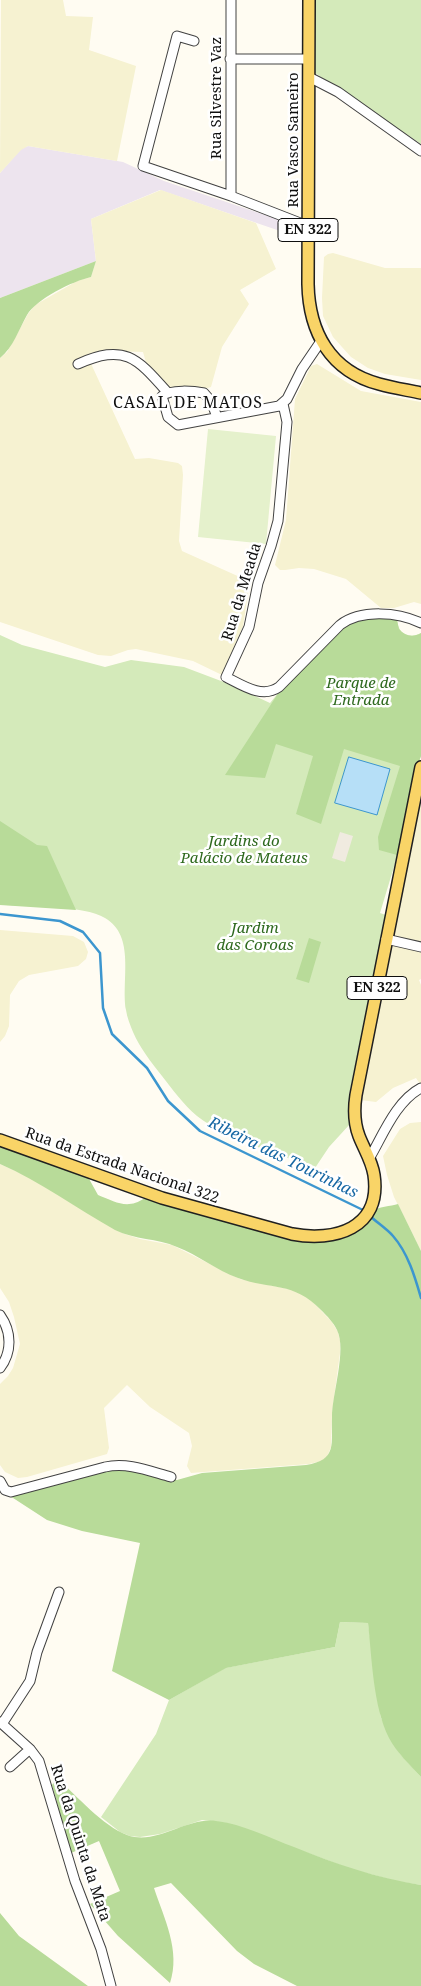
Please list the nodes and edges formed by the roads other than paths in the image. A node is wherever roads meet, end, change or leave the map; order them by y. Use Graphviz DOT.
graph roads {
  1 [pos="231,0"];
  2 [pos="309,0"];
  3 [pos="194,41"];
  4 [pos="230,59"];
  5 [pos="309,60"];
  6 [pos="309,77"];
  7 [pos="421,150"];
  8 [pos="231,196"];
  9 [pos="308,226"];
  10 [pos="321,341"];
  11 [pos="78,364"];
  12 [pos="168,393"];
  13 [pos="421,393"];
  14 [pos="283,404"];
  15 [pos="218,417"];
  16 [pos="421,623"];
  17 [pos="421,767"];
  18 [pos="417,798"];
  19 [pos="386,939"];
  20 [pos="421,947"];
  21 [pos="421,1088"];
  22 [pos="0,1140"];
  23 [pos="369,1159"];
  24 [pos="0,1315"];
  25 [pos="0,1368"];
  26 [pos="171,1477"];
  27 [pos="0,1481"];
  28 [pos="3,1493"];
  29 [pos="59,1592"];
  30 [pos="1,1723"];
  31 [pos="30,1749"];
  32 [pos="10,1767"];
  33 [pos="112,1986"];
  1 -- 4 [label="street, Rua Silvestre Vaz"];
  2 -- 5 [label="main road, Rua Vasco Sameiro / EN 322"];
  3 -- 8 [label="street"];
  4 -- 5 [label="street"];
  4 -- 8 [label="street, Rua Silvestre Vaz"];
  5 -- 6 [label="main road, Rua Vasco Sameiro / EN 322"];
  6 -- 7 [label="street"];
  6 -- 9 [label="main road, Rua Vasco Sameiro / EN 322"];
  8 -- 9 [label="street"];
  9 -- 10 [label="main road, Rua Vasco Sameiro / EN 322"];
  10 -- 13 [label="main road, Rua Vasco Sameiro / EN 322"];
  10 -- 14 [label="street"];
  11 -- 12 [label="street"];
  12 -- 15 [label="street"];
  12 -- 15 [label="street"];
  14 -- 15 [label="street"];
  14 -- 16 [label="street, Rua da Meada"];
  17 -- 18 [label="main road, Rua da Estrada Nacional 322 / EN 322"];
  18 -- 19 [label="main road, Rua da Estrada Nacional 322 / EN 322"];
  19 -- 20 [label="street"];
  19 -- 23 [label="main road, Rua da Estrada Nacional 322 / EN 322"];
  21 -- 23 [label="street"];
  22 -- 23 [label="main road, Rua da Estrada Nacional 322 / EN 322"];
  24 -- 25 [label="street"];
  26 -- 28 [label="street"];
  27 -- 28 [label="street"];
  29 -- 30 [label="street"];
  30 -- 31 [label="street, Rua da Quinta da Mata"];
  31 -- 32 [label="street"];
  31 -- 33 [label="street, Rua da Quinta da Mata"];
}
